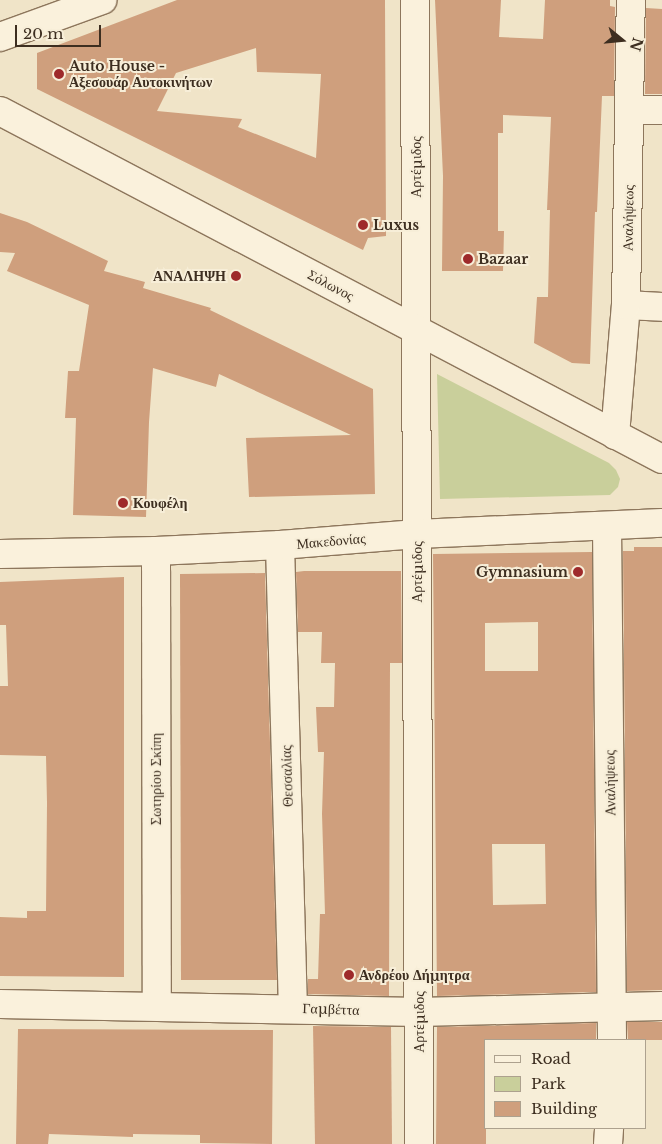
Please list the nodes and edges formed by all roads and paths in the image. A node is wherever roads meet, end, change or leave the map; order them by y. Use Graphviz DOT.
graph roads {
  1 [pos="102,0"];
  2 [pos="415,0"];
  3 [pos="631,0"];
  4 [pos="63,7"];
  5 [pos="0,37"];
  6 [pos="630,110"];
  7 [pos="662,110"];
  8 [pos="0,111"];
  9 [pos="626,305"];
  10 [pos="662,307"];
  11 [pos="417,331"];
  12 [pos="615,434"];
  13 [pos="662,459"];
  14 [pos="662,523"];
  15 [pos="607,526"];
  16 [pos="417,534"];
  17 [pos="280,545"];
  18 [pos="156,552"];
  19 [pos="0,554"];
  20 [pos="0,1004"];
  21 [pos="613,1005"];
  22 [pos="157,1006"];
  23 [pos="662,1006"];
  24 [pos="293,1008"];
  25 [pos="419,1012"];
  26 [pos="612,1039"];
  27 [pos="609,1129"];
  28 [pos="419,1144"];
  29 [pos="608,1144"];
  1 -- 4 [label="street"];
  2 -- 11 [label="street, Αρτέμιδος"];
  3 -- 6 [label="street, Αναλήψεως"];
  4 -- 5 [label="street"];
  6 -- 7 [label="street"];
  6 -- 9 [label="street, Αναλήψεως"];
  8 -- 11 [label="street, Σόλωνος"];
  9 -- 10 [label="street"];
  9 -- 12 [label="street, Αναλήψεως"];
  11 -- 12 [label="street, Σόλωνος"];
  11 -- 16 [label="street, Αρτέμιδος"];
  12 -- 13 [label="street, Σόλωνος"];
  14 -- 15 [label="street, Μακεδονίας"];
  15 -- 16 [label="street, Μακεδονίας"];
  15 -- 21 [label="street, Αναλήψεως"];
  16 -- 17 [label="street, Μακεδονίας"];
  16 -- 25 [label="street, Αρτέμιδος"];
  17 -- 18 [label="street, Μακεδονίας"];
  17 -- 24 [label="street, Θεσσαλίας"];
  18 -- 19 [label="street, Μακεδονίας"];
  18 -- 22 [label="street, Σωτηρίου Σκίπη"];
  20 -- 22 [label="street, Γαμβέττα"];
  21 -- 23 [label="street, Γαμβέττα"];
  21 -- 25 [label="street, Γαμβέττα"];
  21 -- 26 [label="street, Αναλήψεως"];
  22 -- 24 [label="street, Γαμβέττα"];
  24 -- 25 [label="street, Γαμβέττα"];
  25 -- 28 [label="street, Αρτέμιδος"];
  27 -- 29 [label="street"];
}
